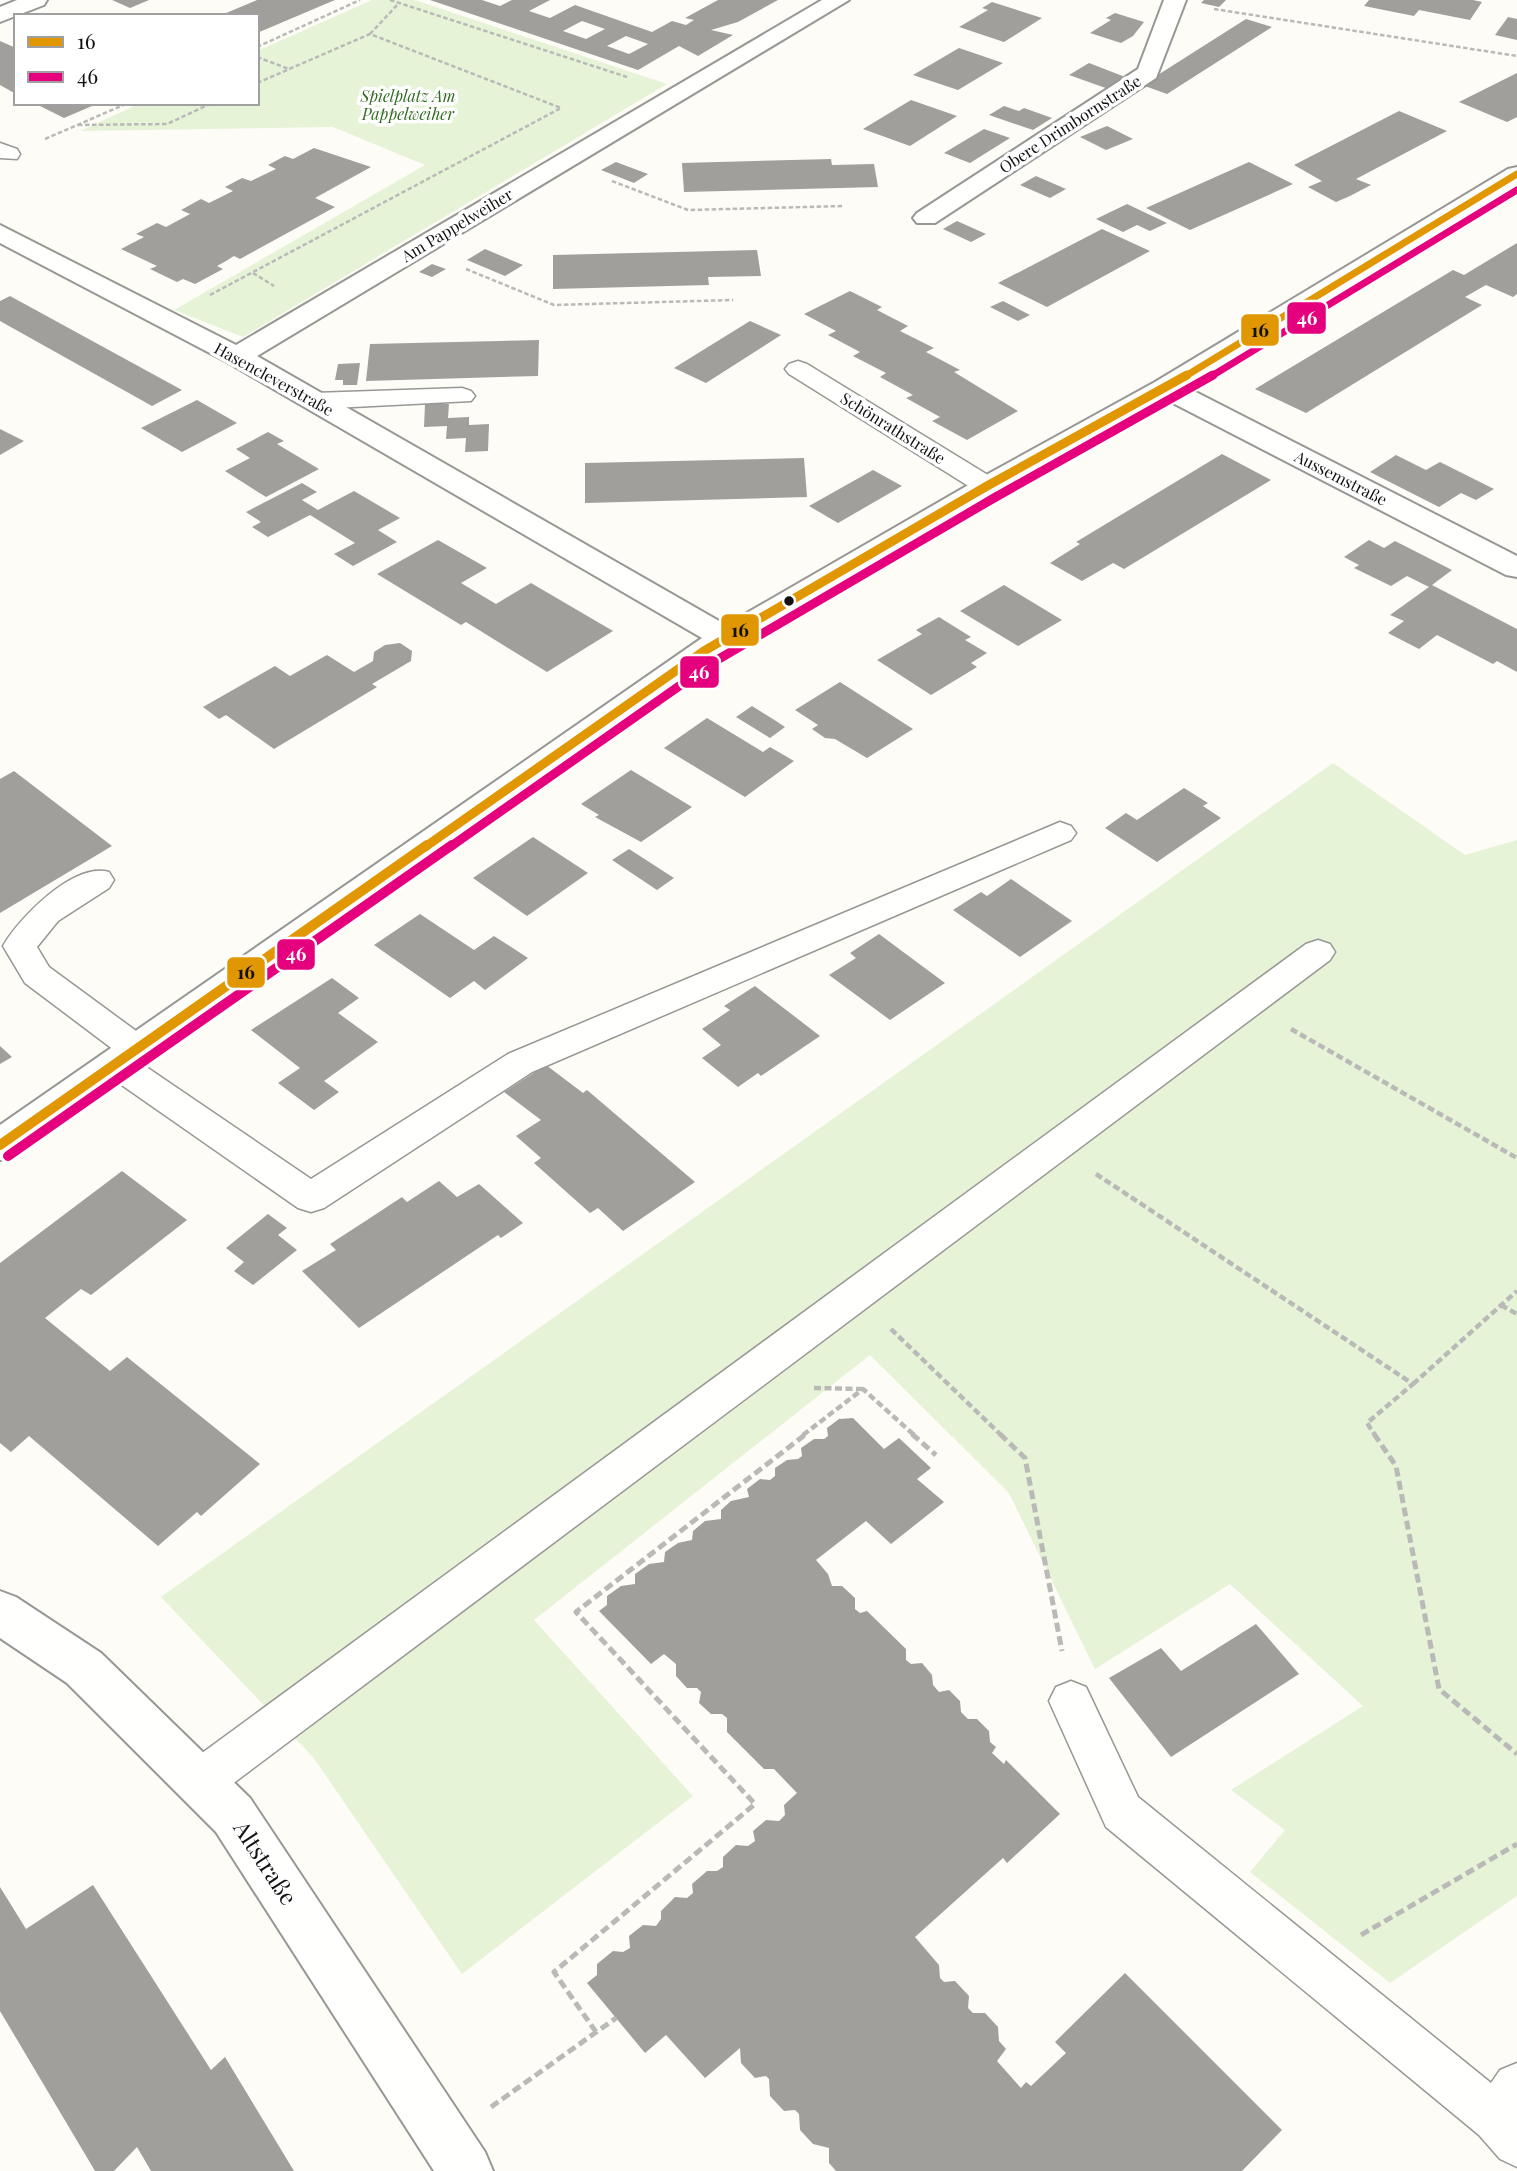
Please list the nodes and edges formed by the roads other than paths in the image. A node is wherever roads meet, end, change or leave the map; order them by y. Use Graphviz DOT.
graph roads {
  1 [pos="36,0"];
  2 [pos="838,0"];
  3 [pos="1174,1"];
  4 [pos="0,15"];
  5 [pos="1517,174"];
  6 [pos="926,218"];
  7 [pos="7,246"];
  8 [pos="237,356"];
  9 [pos="798,369"];
  10 [pos="1165,388"];
  11 [pos="462,396"];
  12 [pos="314,401"];
  13 [pos="987,486"];
  14 [pos="1517,568"];
  15 [pos="725,638"];
  16 [pos="1060,833"];
  17 [pos="98,880"];
  18 [pos="1318,952"];
  19 [pos="125,1055"];
  20 [pos="0,1145"];
  21 [pos="0,1612"];
  22 [pos="1071,1701"];
  23 [pos="199,1782"];
  24 [pos="1510,2116"];
  25 [pos="456,2155"];
  1 -- 4 [label="street"];
  2 -- 8 [label="street, Am Pappelweiher"];
  3 -- 6 [label="street, Obere Drimbornstraße"];
  5 -- 10 [label="street"];
  7 -- 8 [label="street, Hasencleverstraße"];
  8 -- 12 [label="street, Hasencleverstraße"];
  9 -- 13 [label="lane, Schönrathstraße"];
  10 -- 13 [label="street"];
  10 -- 14 [label="street, Aussemstraße"];
  11 -- 12 [label="lane"];
  12 -- 15 [label="street, Hasencleverstraße"];
  13 -- 15 [label="street"];
  15 -- 19 [label="street"];
  16 -- 19 [label="lane"];
  17 -- 19 [label="lane"];
  18 -- 23 [label="lane"];
  19 -- 20 [label="street"];
  21 -- 23 [label="street, Altstraße"];
  22 -- 24 [label="lane"];
  23 -- 25 [label="street, Altstraße"];
}
